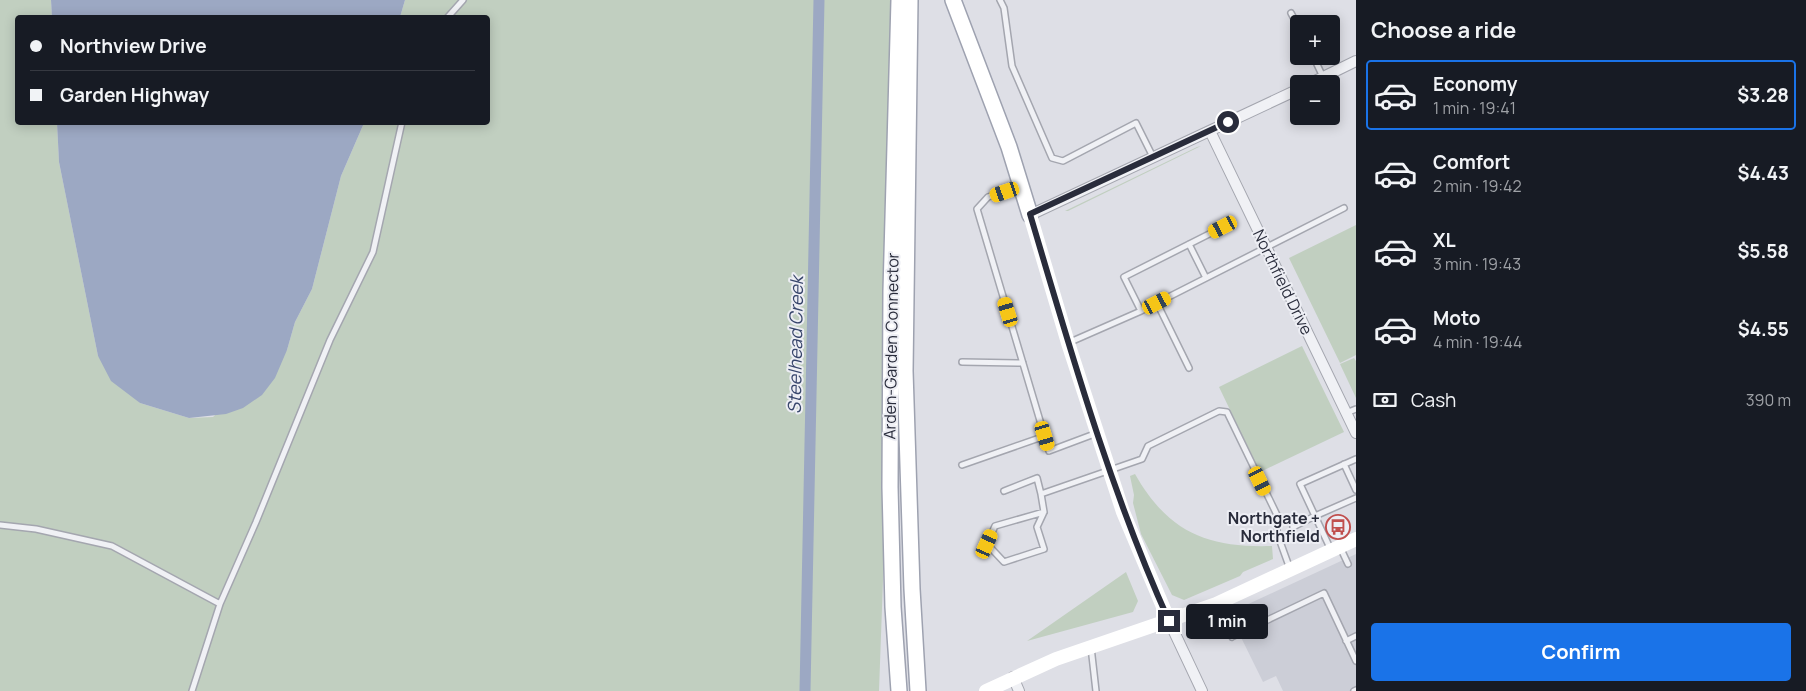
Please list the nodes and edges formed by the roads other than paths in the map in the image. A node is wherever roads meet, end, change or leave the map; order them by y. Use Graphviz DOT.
graph roads {
  1 [pos="463,0"];
  2 [pos="899,0"];
  3 [pos="910,0"];
  4 [pos="953,0"];
  5 [pos="1000,0"];
  6 [pos="450,15"];
  7 [pos="1356,61"];
  8 [pos="1326,75"];
  9 [pos="1290,92"];
  10 [pos="401,125"];
  11 [pos="1210,131"];
  12 [pos="1153,158"];
  13 [pos="1021,186"];
  14 [pos="1344,208"];
  15 [pos="1030,214"];
  16 [pos="1223,227"];
  17 [pos="1189,244"];
  18 [pos="1266,248"];
  19 [pos="1206,278"];
  20 [pos="1157,303"];
  21 [pos="1141,311"];
  22 [pos="1068,343"];
  23 [pos="962,362"];
  24 [pos="1023,363"];
  25 [pos="1189,368"];
  26 [pos="1351,411"];
  27 [pos="1097,433"];
  28 [pos="1356,433"];
  29 [pos="1045,436"];
  30 [pos="1356,459"];
  31 [pos="1344,464"];
  32 [pos="962,465"];
  33 [pos="1110,472"];
  34 [pos="1356,490"];
  35 [pos="1004,491"];
  36 [pos="1041,494"];
  37 [pos="1356,498"];
  38 [pos="1044,512"];
  39 [pos="1315,516"];
  40 [pos="0,525"];
  41 [pos="1293,527"];
  42 [pos="1356,539"];
  43 [pos="1336,549"];
  44 [pos="1348,564"];
  45 [pos="1291,570"];
  46 [pos="220,604"];
  47 [pos="1216,604"];
  48 [pos="1169,621"];
  49 [pos="1356,636"];
  50 [pos="1346,641"];
  51 [pos="1091,647"];
  52 [pos="1356,661"];
  53 [pos="1013,678"];
  54 [pos="192,691"];
  55 [pos="899,691"];
  56 [pos="918,691"];
  57 [pos="986,691"];
  58 [pos="1019,691"];
  59 [pos="1096,691"];
  60 [pos="1202,691"];
  1 -- 6 [label="lane"];
  2 -- 55 [label="main road, Arden-Garden Connector"];
  3 -- 56 [label="main road, Arden-Garden Connector"];
  4 -- 13 [label="main road"];
  5 -- 12 [label="lane"];
  7 -- 8 [label="street"];
  9 -- 11 [label="street"];
  10 -- 46 [label="lane"];
  11 -- 12 [label="street"];
  11 -- 18 [label="street, Northfield Drive"];
  12 -- 15 [label="street"];
  13 -- 15 [label="main road"];
  13 -- 24 [label="lane"];
  14 -- 18 [label="lane"];
  15 -- 22 [label="street"];
  16 -- 17 [label="lane"];
  17 -- 19 [label="lane"];
  17 -- 21 [label="lane"];
  18 -- 19 [label="lane"];
  18 -- 26 [label="street, Northfield Drive"];
  19 -- 20 [label="lane"];
  20 -- 21 [label="lane"];
  20 -- 25 [label="lane"];
  21 -- 22 [label="lane"];
  22 -- 27 [label="street"];
  23 -- 24 [label="lane"];
  24 -- 29 [label="lane"];
  26 -- 28 [label="street, Northfield Drive"];
  27 -- 29 [label="lane"];
  27 -- 33 [label="street"];
  29 -- 32 [label="lane"];
  30 -- 31 [label="lane"];
  31 -- 34 [label="lane"];
  31 -- 39 [label="lane"];
  33 -- 36 [label="lane"];
  33 -- 45 [label="lane"];
  33 -- 48 [label="street"];
  35 -- 36 [label="lane"];
  36 -- 38 [label="lane"];
  37 -- 39 [label="lane"];
  38 -- 38 [label="lane"];
  39 -- 41 [label="lane"];
  39 -- 43 [label="lane"];
  40 -- 46 [label="lane"];
  42 -- 43 [label="street"];
  43 -- 44 [label="lane"];
  43 -- 45 [label="street"];
  45 -- 47 [label="street"];
  46 -- 54 [label="lane"];
  47 -- 48 [label="street"];
  47 -- 50 [label="lane"];
  48 -- 51 [label="street"];
  48 -- 60 [label="street"];
  49 -- 50 [label="lane"];
  50 -- 52 [label="lane"];
  51 -- 53 [label="street"];
  51 -- 59 [label="lane"];
  53 -- 57 [label="street"];
  53 -- 58 [label="street"];
}
